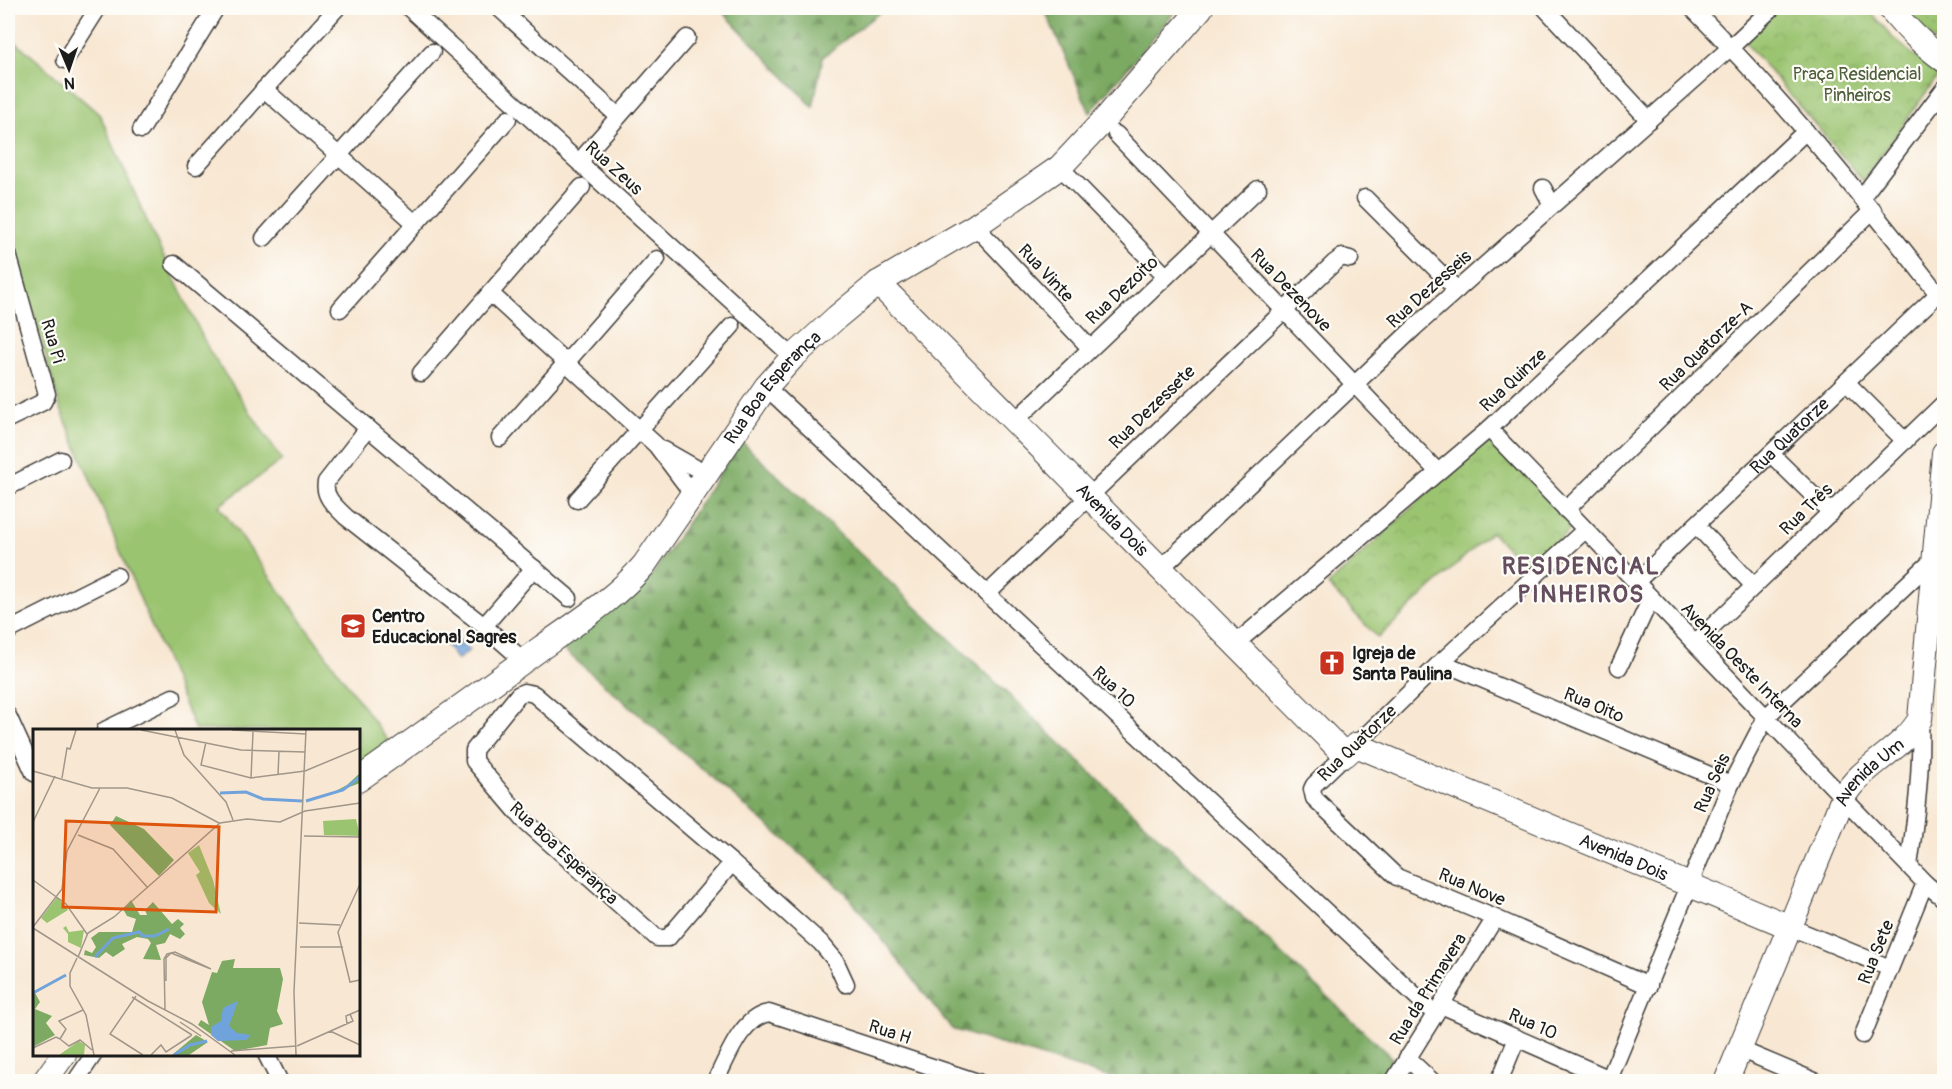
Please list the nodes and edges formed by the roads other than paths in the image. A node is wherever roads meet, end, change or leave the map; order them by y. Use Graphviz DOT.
graph roads {
  1 [pos="98,8"];
  2 [pos="337,8"];
  3 [pos="409,8"];
  4 [pos="499,8"];
  5 [pos="1201,8"];
  6 [pos="1545,8"];
  7 [pos="1692,8"];
  8 [pos="1772,8"];
  9 [pos="1890,8"];
  10 [pos="212,9"];
  11 [pos="687,38"];
  12 [pos="1731,47"];
  13 [pos="432,52"];
  14 [pos="65,60"];
  15 [pos="1944,60"];
  16 [pos="264,89"];
  17 [pos="1944,89"];
  18 [pos="618,117"];
  19 [pos="508,119"];
  20 [pos="1649,120"];
  21 [pos="141,130"];
  22 [pos="1806,131"];
  23 [pos="1116,134"];
  24 [pos="339,156"];
  25 [pos="579,162"];
  26 [pos="196,166"];
  27 [pos="1060,167"];
  28 [pos="582,187"];
  29 [pos="1543,188"];
  30 [pos="1258,189"];
  31 [pos="1365,198"];
  32 [pos="1868,204"];
  33 [pos="1552,205"];
  34 [pos="415,224"];
  35 [pos="975,226"];
  36 [pos="1210,233"];
  37 [pos="264,238"];
  38 [pos="8,254"];
  39 [pos="657,259"];
  40 [pos="1350,259"];
  41 [pos="174,264"];
  42 [pos="1166,276"];
  43 [pos="878,283"];
  44 [pos="1457,290"];
  45 [pos="13,291"];
  46 [pos="490,293"];
  47 [pos="1941,295"];
  48 [pos="340,309"];
  49 [pos="1284,310"];
  50 [pos="732,326"];
  51 [pos="1090,348"];
  52 [pos="793,357"];
  53 [pos="566,363"];
  54 [pos="421,373"];
  55 [pos="1846,382"];
  56 [pos="1355,384"];
  57 [pos="766,387"];
  58 [pos="1944,403"];
  59 [pos="8,419"];
  60 [pos="1015,421"];
  61 [pos="368,428"];
  62 [pos="1489,429"];
  63 [pos="640,431"];
  64 [pos="500,438"];
  65 [pos="1905,441"];
  66 [pos="656,445"];
  67 [pos="1771,453"];
  68 [pos="1944,453"];
  69 [pos="61,460"];
  70 [pos="1438,472"];
  71 [pos="699,484"];
  72 [pos="8,487"];
  73 [pos="1088,495"];
  74 [pos="577,500"];
  75 [pos="1566,510"];
  76 [pos="1830,513"];
  77 [pos="1696,525"];
  78 [pos="1585,530"];
  79 [pos="1936,557"];
  80 [pos="534,568"];
  81 [pos="1160,568"];
  82 [pos="117,576"];
  83 [pos="1636,582"];
  84 [pos="1754,586"];
  85 [pos="987,594"];
  86 [pos="570,598"];
  87 [pos="1651,598"];
  88 [pos="484,626"];
  89 [pos="8,631"];
  90 [pos="1695,643"];
  91 [pos="1235,644"];
  92 [pos="524,661"];
  93 [pos="1442,662"];
  94 [pos="1619,667"];
  95 [pos="510,686"];
  96 [pos="173,697"];
  97 [pos="8,716"];
  98 [pos="1766,717"];
  99 [pos="1920,718"];
  100 [pos="107,729"];
  101 [pos="1350,750"];
  102 [pos="33,766"];
  103 [pos="360,779"];
  104 [pos="1731,784"];
  105 [pos="1314,785"];
  106 [pos="1843,798"];
  107 [pos="732,863"];
  108 [pos="1909,866"];
  109 [pos="1925,883"];
  110 [pos="1691,884"];
  111 [pos="1944,899"];
  112 [pos="1495,918"];
  113 [pos="1790,927"];
  114 [pos="1890,968"];
  115 [pos="846,984"];
  116 [pos="1649,986"];
  117 [pos="1438,1010"];
  118 [pos="1863,1035"];
  119 [pos="1517,1038"];
  120 [pos="1739,1049"];
  121 [pos="63,1056"];
  122 [pos="93,1056"];
  123 [pos="267,1056"];
  124 [pos="1407,1058"];
  125 [pos="960,1079"];
  126 [pos="1609,1080"];
  127 [pos="44,1082"];
  128 [pos="75,1082"];
  129 [pos="280,1082"];
  130 [pos="715,1082"];
  131 [pos="978,1082"];
  132 [pos="1393,1082"];
  133 [pos="1433,1082"];
  134 [pos="1499,1082"];
  135 [pos="1726,1082"];
  136 [pos="1817,1082"];
  1 -- 14 [label="street"];
  2 -- 16 [label="street"];
  3 -- 25 [label="street, Rua Zeus"];
  4 -- 18 [label="street"];
  5 -- 27 [label="street, Rua Boa Esperança"];
  6 -- 20 [label="street"];
  7 -- 12 [label="street"];
  8 -- 12 [label="street, Rua Dezesseis"];
  9 -- 15 [label="street"];
  10 -- 21 [label="street"];
  11 -- 18 [label="street"];
  12 -- 20 [label="street, Rua Dezesseis"];
  12 -- 22 [label="street"];
  13 -- 24 [label="street"];
  16 -- 24 [label="street"];
  16 -- 26 [label="street"];
  17 -- 32 [label="street"];
  18 -- 25 [label="street"];
  19 -- 34 [label="street"];
  20 -- 33 [label="street, Rua Dezesseis"];
  22 -- 32 [label="street"];
  22 -- 62 [label="street, Rua Quinze"];
  23 -- 36 [label="street, Rua Dezenove"];
  24 -- 34 [label="street"];
  24 -- 37 [label="street"];
  25 -- 52 [label="street, Rua Zeus"];
  27 -- 35 [label="street, Rua Boa Esperança"];
  27 -- 42 [label="street"];
  28 -- 46 [label="street"];
  29 -- 33 [label="street"];
  30 -- 36 [label="street, Rua Dezoito"];
  31 -- 44 [label="street"];
  32 -- 47 [label="street"];
  32 -- 75 [label="street, Rua Quatorze-A"];
  33 -- 44 [label="street, Rua Dezesseis"];
  34 -- 48 [label="street"];
  35 -- 43 [label="street, Rua Boa Esperança"];
  35 -- 51 [label="street, Rua Vinte"];
  36 -- 42 [label="street, Rua Dezoito"];
  36 -- 49 [label="street, Rua Dezenove"];
  38 -- 45 [label="street, Rua Pi"];
  39 -- 53 [label="street"];
  40 -- 49 [label="street, Rua Dezessete"];
  41 -- 61 [label="street"];
  42 -- 51 [label="street, Rua Dezoito"];
  43 -- 52 [label="street, Rua Boa Esperança"];
  43 -- 60 [label="street, Avenida Dois"];
  44 -- 56 [label="street, Rua Dezesseis"];
  45 -- 59 [label="street, Rua Pi"];
  46 -- 53 [label="street"];
  46 -- 54 [label="street"];
  47 -- 55 [label="street, Rua Quatorze"];
  49 -- 56 [label="street, Rua Dezenove"];
  49 -- 73 [label="street, Rua Dezessete"];
  50 -- 63 [label="street"];
  51 -- 60 [label="street, Rua Dezoito"];
  52 -- 57 [label="street, Rua Boa Esperança"];
  53 -- 63 [label="street"];
  53 -- 64 [label="street"];
  55 -- 65 [label="street"];
  55 -- 67 [label="street, Rua Quatorze"];
  56 -- 70 [label="street, Rua Dezenove"];
  56 -- 81 [label="street, Rua Dezesseis"];
  57 -- 71 [label="street, Rua Boa Esperança"];
  57 -- 85 [label="street, Rua 10"];
  58 -- 65 [label="street, Rua Três"];
  60 -- 73 [label="street, Avenida Dois"];
  61 -- 80 [label="street"];
  61 -- 88 [label="street"];
  62 -- 70 [label="street, Rua Quinze"];
  62 -- 75 [label="street, Avenida Oeste Interna"];
  63 -- 66 [label="street"];
  63 -- 74 [label="street"];
  65 -- 76 [label="street, Rua Três"];
  66 -- 71 [label="street"];
  66 -- 71 [label="street"];
  67 -- 76 [label="street"];
  67 -- 77 [label="street, Rua Quatorze"];
  68 -- 79 [label="street"];
  69 -- 72 [label="street"];
  70 -- 91 [label="street, Rua Quinze"];
  71 -- 92 [label="street, Rua Boa Esperança"];
  73 -- 81 [label="street, Avenida Dois"];
  73 -- 85 [label="street, Rua Dezessete"];
  75 -- 78 [label="street, Avenida Oeste Interna"];
  76 -- 84 [label="street, Rua Três"];
  77 -- 83 [label="street, Rua Quatorze"];
  77 -- 84 [label="street"];
  78 -- 83 [label="street, Avenida Oeste Interna"];
  78 -- 93 [label="street, Rua Quatorze"];
  79 -- 98 [label="street, Rua Seis"];
  79 -- 99 [label="street"];
  80 -- 86 [label="street"];
  80 -- 88 [label="street"];
  81 -- 91 [label="street, Avenida Dois"];
  82 -- 89 [label="street"];
  83 -- 87 [label="street, Avenida Oeste Interna"];
  84 -- 90 [label="street, Rua Três"];
  85 -- 117 [label="street, Rua 10"];
  87 -- 90 [label="street, Avenida Oeste Interna"];
  87 -- 94 [label="street"];
  88 -- 92 [label="street"];
  90 -- 98 [label="street, Avenida Oeste Interna"];
  91 -- 101 [label="street, Avenida Dois"];
  92 -- 95 [label="street, Rua Boa Esperança"];
  93 -- 101 [label="street, Rua Quatorze"];
  93 -- 104 [label="street, Rua Oito"];
  95 -- 103 [label="street, Rua Boa Esperança"];
  95 -- 107 [label="street"];
  95 -- 107 [label="street, Rua Boa Esperança"];
  96 -- 100 [label="street"];
  97 -- 102 [label="street"];
  98 -- 104 [label="street, Rua Seis"];
  98 -- 106 [label="street, Avenida Oeste Interna"];
  99 -- 106 [label="street, Avenida Um"];
  99 -- 108 [label="street"];
  101 -- 105 [label="street, Rua Quatorze"];
  101 -- 110 [label="street, Avenida Dois"];
  104 -- 110 [label="street, Rua Seis"];
  105 -- 112 [label="street, Rua Nove"];
  106 -- 108 [label="street, Avenida Oeste Interna"];
  106 -- 113 [label="street, Avenida Um"];
  107 -- 115 [label="street"];
  108 -- 109 [label="street, Avenida Oeste Interna"];
  109 -- 111 [label="street, Avenida Oeste Interna"];
  109 -- 114 [label="street, Rua Sete"];
  110 -- 113 [label="street, Avenida Dois"];
  110 -- 116 [label="street, Rua Seis"];
  112 -- 116 [label="street, Rua Nove"];
  112 -- 117 [label="street, Rua da Primavera"];
  113 -- 114 [label="street, Avenida Dois"];
  113 -- 120 [label="street, Avenida Um"];
  114 -- 118 [label="street, Rua Sete"];
  116 -- 126 [label="street, Rua Seis"];
  117 -- 119 [label="street, Rua 10"];
  117 -- 124 [label="street, Rua da Primavera"];
  119 -- 126 [label="street, Rua 10"];
  119 -- 134 [label="street"];
  120 -- 135 [label="street, Avenida Um"];
  120 -- 136 [label="street"];
  121 -- 127 [label="street"];
  122 -- 128 [label="street"];
  123 -- 129 [label="street"];
  124 -- 132 [label="street, Rua da Primavera"];
  124 -- 133 [label="street"];
  125 -- 130 [label="street, Rua H"];
  125 -- 131 [label="street, Rua H"];
}
